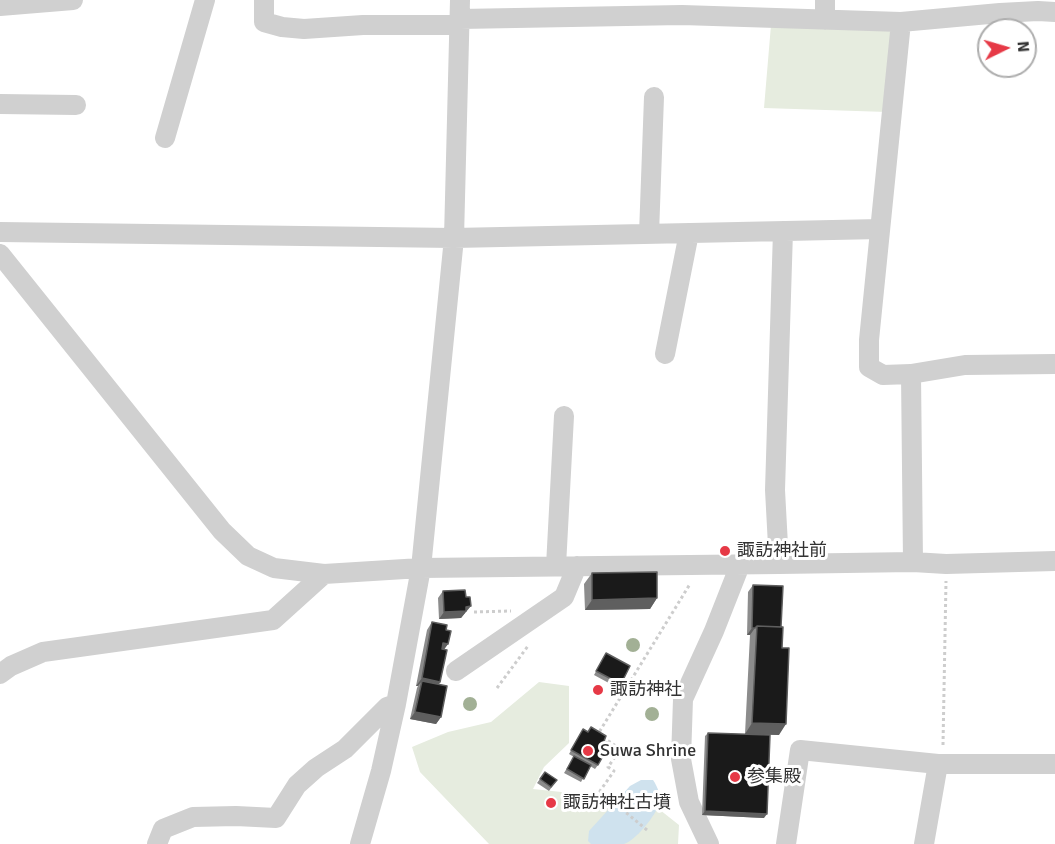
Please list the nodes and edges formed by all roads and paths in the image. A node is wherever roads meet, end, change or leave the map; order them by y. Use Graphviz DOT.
graph roads {
  1 [pos="73,0"];
  2 [pos="205,0"];
  3 [pos="264,0"];
  4 [pos="825,0"];
  5 [pos="0,6"];
  6 [pos="1000,7"];
  7 [pos="682,8"];
  8 [pos="1055,12"];
  9 [pos="460,15"];
  10 [pos="825,20"];
  11 [pos="901,22"];
  12 [pos="654,97"];
  13 [pos="0,104"];
  14 [pos="76,105"];
  15 [pos="165,138"];
  16 [pos="880,229"];
  17 [pos="783,231"];
  18 [pos="0,232"];
  19 [pos="689,233"];
  20 [pos="649,234"];
  21 [pos="454,237"];
  22 [pos="0,254"];
  23 [pos="665,354"];
  24 [pos="1055,364"];
  25 [pos="911,374"];
  26 [pos="564,416"];
  27 [pos="1055,561"];
  28 [pos="913,562"];
  29 [pos="779,564"];
  30 [pos="946,564"];
  31 [pos="702,565"];
  32 [pos="740,565"];
  33 [pos="556,566"];
  34 [pos="577,566"];
  35 [pos="421,568"];
  36 [pos="324,574"];
  37 [pos="456,671"];
  38 [pos="0,674"];
  39 [pos="396,704"];
  40 [pos="938,764"];
  41 [pos="1055,764"];
  42 [pos="647,830"];
  43 [pos="157,844"];
  44 [pos="360,844"];
  45 [pos="709,844"];
  46 [pos="786,844"];
  47 [pos="924,844"];
  1 -- 5 [label="street"];
  2 -- 15 [label="street"];
  3 -- 9 [label="street"];
  4 -- 10 [label="street"];
  6 -- 8 [label="street"];
  6 -- 11 [label="street"];
  7 -- 9 [label="street"];
  7 -- 10 [label="street"];
  9 -- 21 [label="street"];
  10 -- 11 [label="street"];
  11 -- 16 [label="street"];
  12 -- 20 [label="street"];
  13 -- 14 [label="street"];
  16 -- 17 [label="street"];
  16 -- 25 [label="street"];
  17 -- 19 [label="street"];
  17 -- 29 [label="street"];
  18 -- 21 [label="street"];
  19 -- 20 [label="street"];
  19 -- 23 [label="street"];
  20 -- 21 [label="street"];
  21 -- 35 [label="street"];
  22 -- 36 [label="street"];
  24 -- 25 [label="street"];
  25 -- 28 [label="street"];
  26 -- 33 [label="street"];
  27 -- 30 [label="street"];
  28 -- 29 [label="street"];
  28 -- 30 [label="street"];
  29 -- 32 [label="street"];
  30 -- 40 [label="path"];
  31 -- 32 [label="street"];
  31 -- 34 [label="street"];
  31 -- 42 [label="path"];
  32 -- 45 [label="street"];
  33 -- 34 [label="street"];
  33 -- 35 [label="street"];
  34 -- 37 [label="street"];
  35 -- 36 [label="street"];
  35 -- 39 [label="street"];
  36 -- 38 [label="street"];
  39 -- 43 [label="street"];
  39 -- 44 [label="street"];
  40 -- 41 [label="street"];
  40 -- 46 [label="street"];
  40 -- 47 [label="street"];
}
